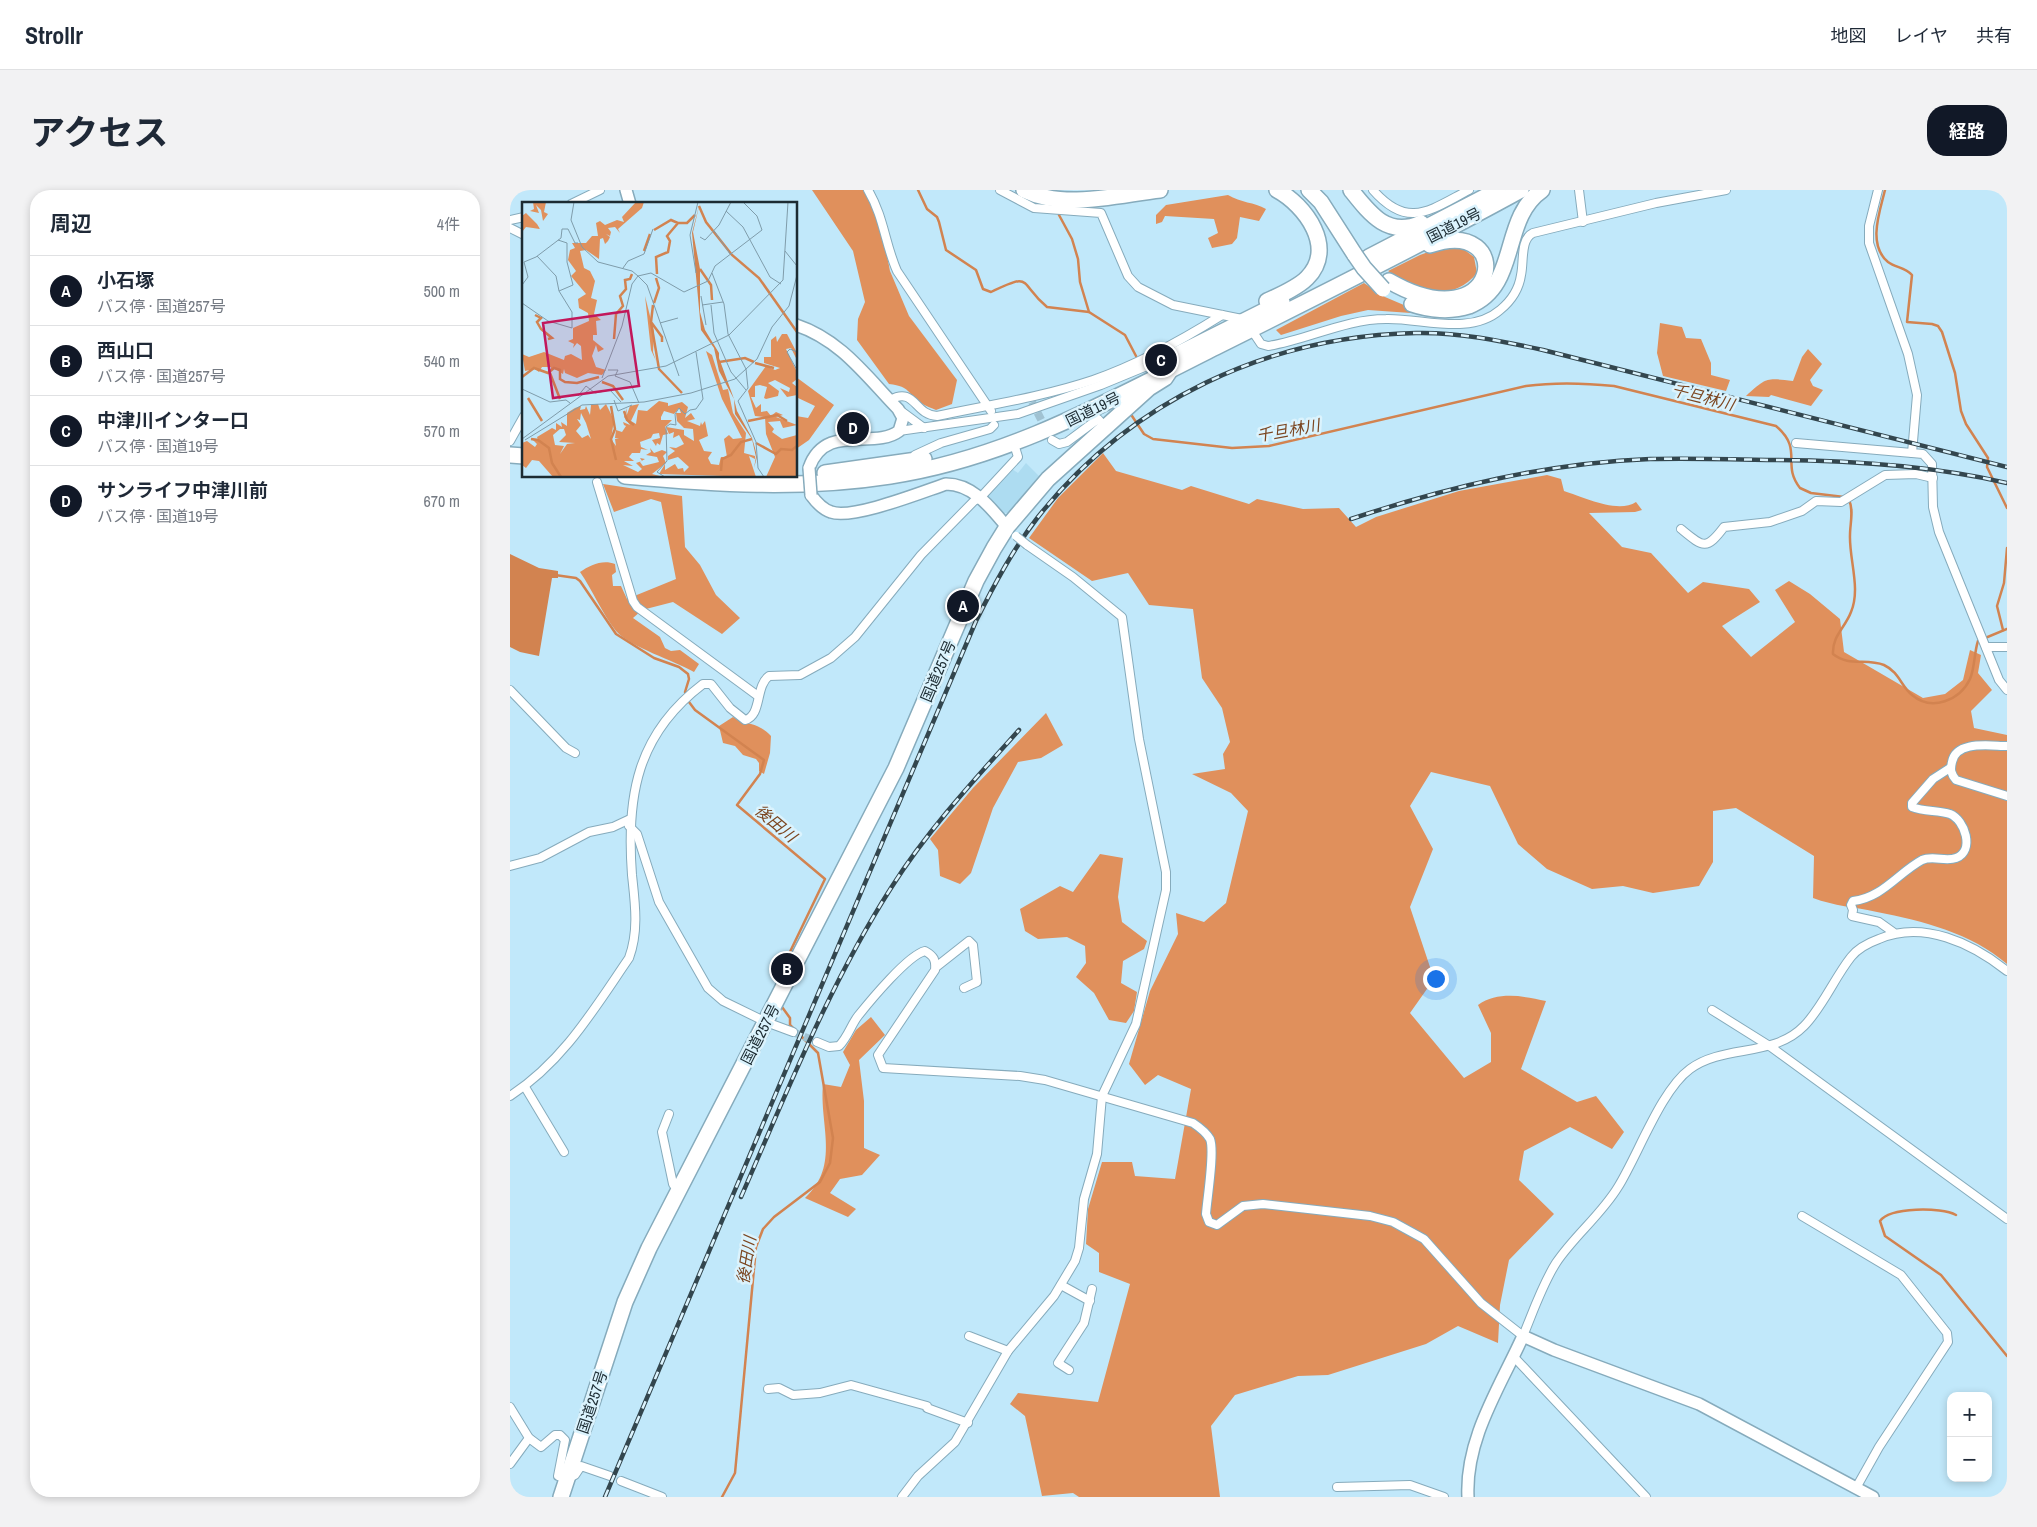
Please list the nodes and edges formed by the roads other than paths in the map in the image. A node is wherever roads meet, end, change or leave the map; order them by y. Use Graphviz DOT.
graph roads {
  1 [pos="600,190"];
  2 [pos="868,190"];
  3 [pos="1000,190"];
  4 [pos="1024,190"];
  5 [pos="1160,190"];
  6 [pos="1277,190"];
  7 [pos="1308,190"];
  8 [pos="1324,190"];
  9 [pos="1351,190"];
  10 [pos="1373,190"];
  11 [pos="1469,190"];
  12 [pos="1488,190"];
  13 [pos="1498,190"];
  14 [pos="1521,190"];
  15 [pos="1542,190"];
  16 [pos="1579,190"];
  17 [pos="1726,190"];
  18 [pos="1878,190"];
  19 [pos="575,202"];
  20 [pos="1583,222"];
  21 [pos="510,228"];
  22 [pos="522,234"];
  23 [pos="1359,253"];
  24 [pos="1386,285"];
  25 [pos="1286,311"];
  26 [pos="1239,320"];
  27 [pos="798,326"];
  28 [pos="1156,366"];
  29 [pos="1171,370"];
  30 [pos="890,400"];
  31 [pos="990,408"];
  32 [pos="898,409"];
  33 [pos="1098,419"];
  34 [pos="522,420"];
  35 [pos="994,425"];
  36 [pos="924,428"];
  37 [pos="899,431"];
  38 [pos="1052,440"];
  39 [pos="510,441"];
  40 [pos="1796,443"];
  41 [pos="1014,444"];
  42 [pos="1912,453"];
  43 [pos="888,465"];
  44 [pos="803,471"];
  45 [pos="654,478"];
  46 [pos="1933,478"];
  47 [pos="597,482"];
  48 [pos="980,498"];
  49 [pos="1681,530"];
  50 [pos="1011,532"];
  51 [pos="1985,646"];
  52 [pos="2007,647"];
  53 [pos="510,690"];
  54 [pos="2007,690"];
  55 [pos="758,696"];
  56 [pos="2007,746"];
  57 [pos="575,753"];
  58 [pos="1950,768"];
  59 [pos="2007,796"];
  60 [pos="629,823"];
  61 [pos="510,866"];
  62 [pos="1893,932"];
  63 [pos="936,966"];
  64 [pos="2007,971"];
  65 [pos="964,988"];
  66 [pos="1712,1010"];
  67 [pos="766,1022"];
  68 [pos="794,1032"];
  69 [pos="817,1042"];
  70 [pos="1771,1047"];
  71 [pos="525,1087"];
  72 [pos="510,1096"];
  73 [pos="1102,1096"];
  74 [pos="669,1114"];
  75 [pos="564,1152"];
  76 [pos="679,1192"];
  77 [pos="1802,1216"];
  78 [pos="2007,1219"];
  79 [pos="1061,1285"];
  80 [pos="1092,1289"];
  81 [pos="1090,1300"];
  82 [pos="968,1336"];
  83 [pos="1523,1336"];
  84 [pos="1008,1351"];
  85 [pos="1514,1357"];
  86 [pos="1069,1370"];
  87 [pos="768,1389"];
  88 [pos="510,1407"];
  89 [pos="968,1423"];
  90 [pos="529,1438"];
  91 [pos="510,1464"];
  92 [pos="610,1476"];
  93 [pos="567,1480"];
  94 [pos="621,1481"];
  95 [pos="1336,1487"];
  96 [pos="1856,1488"];
  97 [pos="561,1497"];
  98 [pos="662,1497"];
  99 [pos="902,1497"];
  100 [pos="1444,1497"];
  101 [pos="1468,1497"];
  102 [pos="1646,1497"];
  103 [pos="1873,1497"];
  1 -- 19 [label="street"];
  2 -- 31 [label="street"];
  3 -- 26 [label="street"];
  4 -- 5 [label="highway"];
  6 -- 26 [label="highway"];
  7 -- 23 [label="highway"];
  8 -- 23 [label="highway"];
  9 -- 12 [label="highway"];
  10 -- 11 [label="street"];
  13 -- 26 [label="highway, 国道19号"];
  14 -- 25 [label="highway, 国道19号"];
  15 -- 24 [label="highway"];
  16 -- 20 [label="street"];
  17 -- 20 [label="street"];
  18 -- 42 [label="street"];
  20 -- 26 [label="street"];
  21 -- 22 [label="street"];
  23 -- 24 [label="highway"];
  24 -- 25 [label="highway"];
  25 -- 26 [label="highway, 国道19号"];
  26 -- 28 [label="highway, 国道19号"];
  26 -- 29 [label="highway, 国道19号"];
  26 -- 31 [label="street"];
  27 -- 30 [label="street"];
  28 -- 36 [label="street"];
  28 -- 43 [label="highway, 国道19号"];
  29 -- 33 [label="highway, 国道19号"];
  29 -- 33 [label="highway"];
  30 -- 31 [label="street"];
  30 -- 32 [label="street"];
  32 -- 36 [label="street"];
  32 -- 37 [label="street"];
  33 -- 38 [label="street"];
  33 -- 41 [label="highway, 国道19号"];
  33 -- 50 [label="highway, 国道257号"];
  34 -- 39 [label="street"];
  35 -- 43 [label="street"];
  36 -- 37 [label="street"];
  37 -- 44 [label="street"];
  40 -- 42 [label="street"];
  41 -- 45 [label="highway, 国道19号"];
  41 -- 48 [label="street"];
  42 -- 46 [label="street"];
  43 -- 44 [label="highway, 国道19号"];
  44 -- 48 [label="street, bridge"];
  46 -- 49 [label="street"];
  46 -- 51 [label="street"];
  47 -- 55 [label="street"];
  48 -- 50 [label="street"];
  48 -- 55 [label="street"];
  50 -- 67 [label="highway, 国道257号"];
  50 -- 73 [label="street, bridge"];
  51 -- 52 [label="street"];
  51 -- 54 [label="street"];
  53 -- 57 [label="street"];
  55 -- 60 [label="street"];
  56 -- 58 [label="street"];
  58 -- 59 [label="street"];
  58 -- 62 [label="street"];
  60 -- 61 [label="street"];
  60 -- 67 [label="street"];
  60 -- 71 [label="street"];
  62 -- 64 [label="street"];
  62 -- 70 [label="street"];
  63 -- 65 [label="street"];
  63 -- 69 [label="street"];
  63 -- 73 [label="street"];
  66 -- 70 [label="street"];
  67 -- 68 [label="street"];
  67 -- 76 [label="highway, 国道257号"];
  70 -- 78 [label="street"];
  70 -- 83 [label="street"];
  71 -- 72 [label="street"];
  71 -- 75 [label="street"];
  73 -- 79 [label="street"];
  73 -- 83 [label="street"];
  74 -- 76 [label="street"];
  76 -- 93 [label="highway, 国道257号"];
  77 -- 96 [label="street"];
  79 -- 81 [label="street"];
  79 -- 84 [label="street"];
  80 -- 81 [label="street"];
  81 -- 86 [label="street"];
  82 -- 84 [label="street"];
  83 -- 85 [label="street"];
  83 -- 96 [label="street"];
  84 -- 89 [label="street"];
  85 -- 101 [label="street"];
  85 -- 102 [label="street"];
  87 -- 89 [label="street"];
  88 -- 90 [label="street"];
  89 -- 99 [label="street"];
  90 -- 91 [label="street"];
  90 -- 93 [label="street"];
  92 -- 93 [label="street"];
  93 -- 97 [label="highway, 国道257号"];
  94 -- 98 [label="street"];
  95 -- 100 [label="street"];
  96 -- 103 [label="street"];
}
